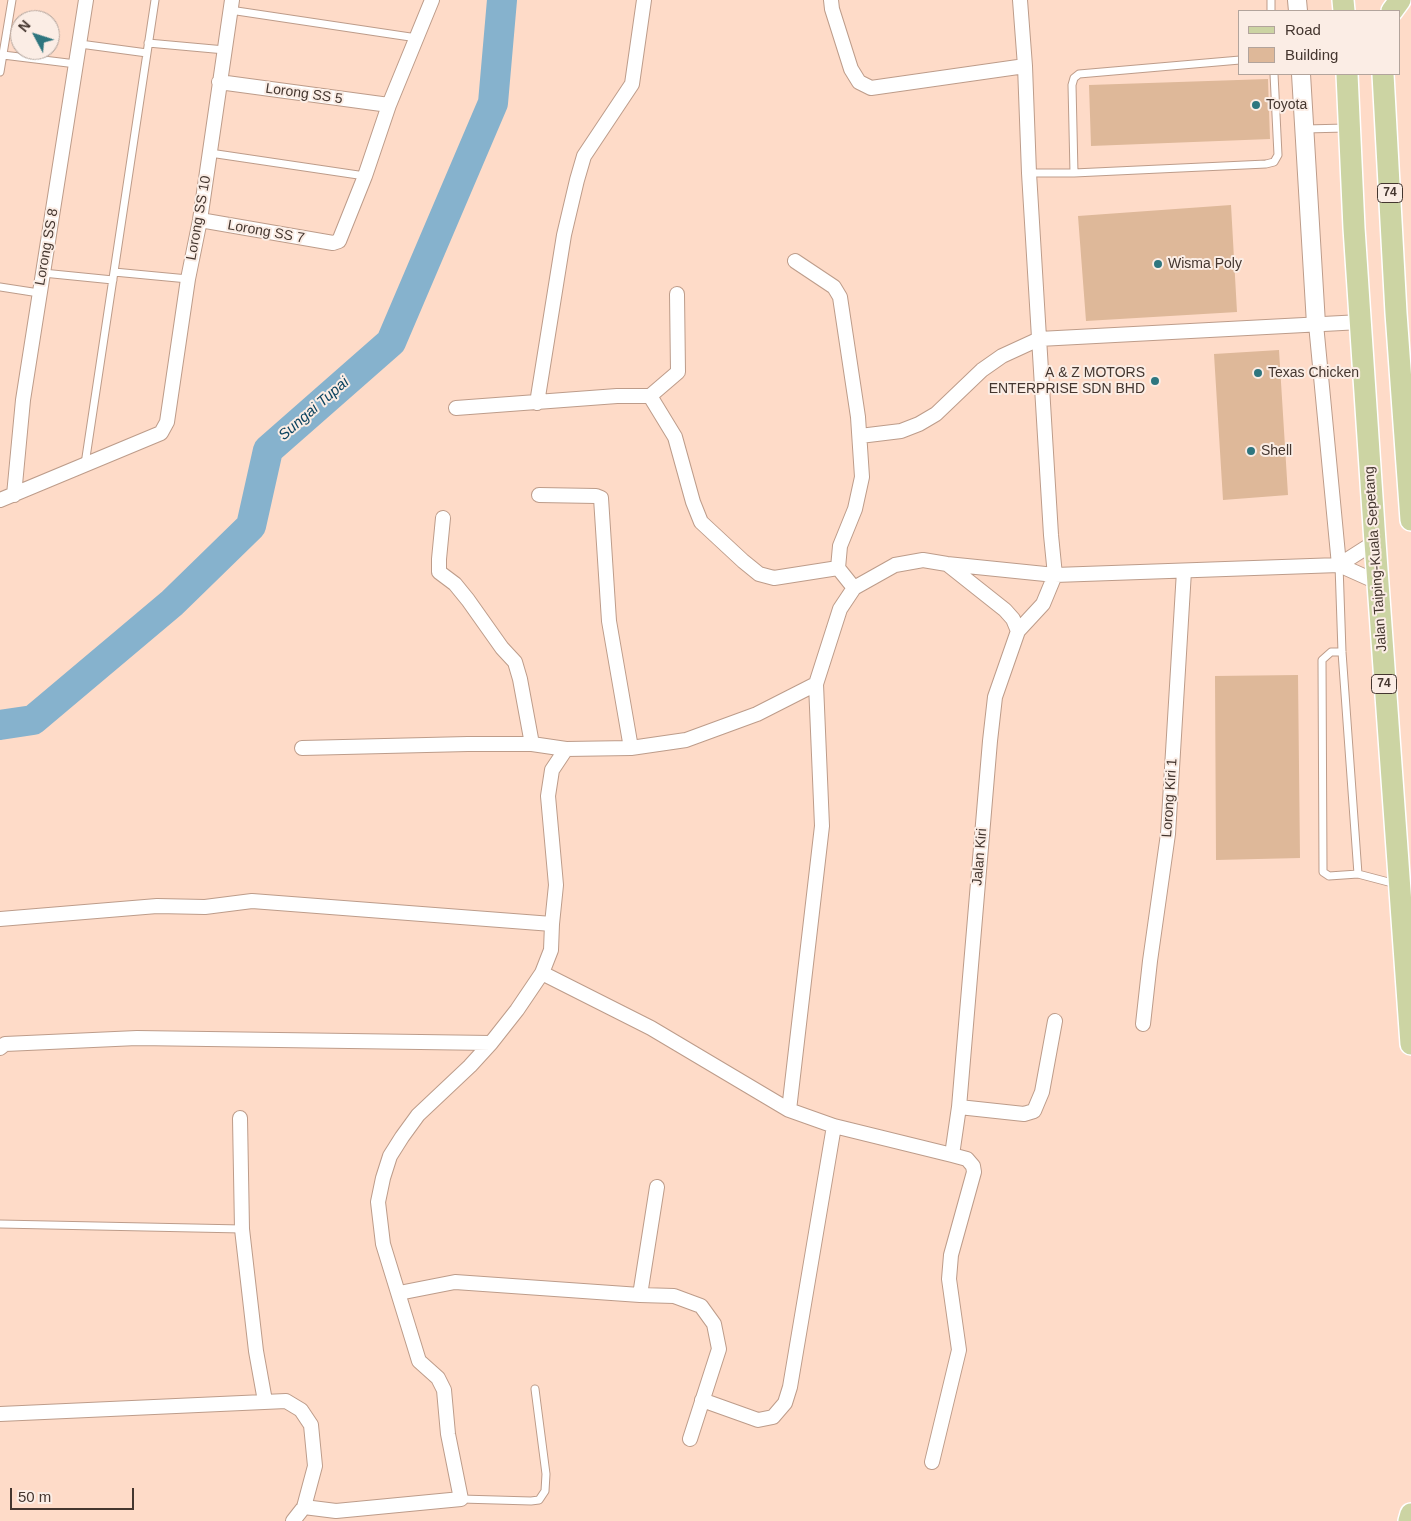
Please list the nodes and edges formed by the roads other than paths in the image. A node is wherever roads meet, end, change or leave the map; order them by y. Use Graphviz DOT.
graph roads {
  1 [pos="12,0"];
  2 [pos="86,0"];
  3 [pos="155,0"];
  4 [pos="432,0"];
  5 [pos="644,0"];
  6 [pos="831,0"];
  7 [pos="1020,0"];
  8 [pos="231,5"];
  9 [pos="417,38"];
  10 [pos="148,43"];
  11 [pos="80,44"];
  12 [pos="225,50"];
  13 [pos="147,53"];
  14 [pos="3,55"];
  15 [pos="1238,60"];
  16 [pos="76,64"];
  17 [pos="1025,66"];
  18 [pos="0,72"];
  19 [pos="1274,75"];
  20 [pos="1301,75"];
  21 [pos="1347,75"];
  22 [pos="1383,75"];
  23 [pos="220,82"];
  24 [pos="389,105"];
  25 [pos="1350,128"];
  26 [pos="1304,129"];
  27 [pos="210,153"];
  28 [pos="1029,173"];
  29 [pos="1074,174"];
  30 [pos="365,176"];
  31 [pos="200,220"];
  32 [pos="794,261"];
  33 [pos="114,272"];
  34 [pos="43,273"];
  35 [pos="113,280"];
  36 [pos="188,280"];
  37 [pos="0,287"];
  38 [pos="39,293"];
  39 [pos="677,294"];
  40 [pos="1404,312"];
  41 [pos="1361,322"];
  42 [pos="1316,324"];
  43 [pos="1039,339"];
  44 [pos="650,396"];
  45 [pos="537,403"];
  46 [pos="456,408"];
  47 [pos="1407,417"];
  48 [pos="860,436"];
  49 [pos="85,466"];
  50 [pos="14,495"];
  51 [pos="539,495"];
  52 [pos="0,500"];
  53 [pos="443,518"];
  54 [pos="1411,520"];
  55 [pos="1374,542"];
  56 [pos="947,564"];
  57 [pos="1339,565"];
  58 [pos="838,568"];
  59 [pos="1184,571"];
  60 [pos="1055,575"];
  61 [pos="1378,582"];
  62 [pos="854,588"];
  63 [pos="1018,630"];
  64 [pos="1342,652"];
  65 [pos="816,684"];
  66 [pos="532,744"];
  67 [pos="302,748"];
  68 [pos="631,748"];
  69 [pos="566,749"];
  70 [pos="1358,874"];
  71 [pos="1399,885"];
  72 [pos="0,919"];
  73 [pos="552,924"];
  74 [pos="542,974"];
  75 [pos="1055,1021"];
  76 [pos="1143,1024"];
  77 [pos="490,1043"];
  78 [pos="1411,1044"];
  79 [pos="0,1048"];
  80 [pos="958,1107"];
  81 [pos="789,1110"];
  82 [pos="240,1118"];
  83 [pos="834,1126"];
  84 [pos="952,1155"];
  85 [pos="657,1187"];
  86 [pos="0,1224"];
  87 [pos="242,1228"];
  88 [pos="399,1293"];
  89 [pos="640,1295"];
  90 [pos="535,1389"];
  91 [pos="702,1400"];
  92 [pos="266,1401"];
  93 [pos="0,1414"];
  94 [pos="690,1438"];
  95 [pos="932,1462"];
  96 [pos="461,1499"];
  97 [pos="304,1507"];
  98 [pos="1411,1514"];
  99 [pos="293,1521"];
  100 [pos="1409,1521"];
  1 -- 14 [label="lane"];
  2 -- 11 [label="street, Lorong SS 8"];
  3 -- 10 [label="lane"];
  4 -- 9 [label="street"];
  5 -- 45 [label="street"];
  6 -- 17 [label="street"];
  7 -- 17 [label="street"];
  8 -- 9 [label="lane"];
  8 -- 12 [label="street, Lorong SS 10"];
  9 -- 24 [label="street"];
  10 -- 12 [label="lane"];
  10 -- 13 [label="lane"];
  11 -- 13 [label="lane"];
  11 -- 16 [label="street, Lorong SS 8"];
  12 -- 23 [label="street, Lorong SS 10"];
  13 -- 33 [label="lane"];
  14 -- 16 [label="lane"];
  14 -- 18 [label="lane"];
  15 -- 29 [label="lane"];
  16 -- 34 [label="street, Lorong SS 8"];
  17 -- 28 [label="street"];
  19 -- 29 [label="lane"];
  20 -- 26 [label="street"];
  21 -- 25 [label="main road, Jalan Taiping-Kuala Sepetang / 74"];
  22 -- 40 [label="main road, 74"];
  23 -- 24 [label="street, Lorong SS 5"];
  23 -- 27 [label="street, Lorong SS 10"];
  24 -- 30 [label="street"];
  25 -- 26 [label="lane"];
  25 -- 41 [label="main road, Jalan Taiping-Kuala Sepetang / 74"];
  26 -- 42 [label="street"];
  27 -- 30 [label="lane"];
  27 -- 31 [label="street, Lorong SS 10"];
  28 -- 29 [label="lane"];
  28 -- 43 [label="street"];
  30 -- 31 [label="street, Lorong SS 7"];
  31 -- 36 [label="street, Lorong SS 10"];
  32 -- 48 [label="street"];
  33 -- 35 [label="lane"];
  33 -- 36 [label="lane"];
  34 -- 35 [label="lane"];
  34 -- 38 [label="street, Lorong SS 8"];
  35 -- 49 [label="lane"];
  36 -- 49 [label="street, Lorong SS 10"];
  37 -- 38 [label="lane"];
  38 -- 50 [label="street, Lorong SS 8"];
  39 -- 44 [label="street"];
  40 -- 47 [label="main road, 74"];
  41 -- 42 [label="street"];
  41 -- 55 [label="main road, Jalan Taiping-Kuala Sepetang / 74"];
  42 -- 43 [label="street"];
  42 -- 57 [label="street"];
  43 -- 48 [label="street"];
  43 -- 60 [label="street"];
  44 -- 45 [label="street"];
  44 -- 58 [label="street"];
  45 -- 46 [label="street"];
  47 -- 54 [label="main road, 74"];
  48 -- 58 [label="street"];
  49 -- 50 [label="street"];
  50 -- 52 [label="street"];
  51 -- 68 [label="street"];
  53 -- 66 [label="street"];
  55 -- 57 [label="street"];
  55 -- 61 [label="main road, Jalan Taiping-Kuala Sepetang / 74"];
  56 -- 60 [label="street"];
  56 -- 62 [label="street"];
  56 -- 63 [label="street"];
  57 -- 59 [label="street"];
  57 -- 61 [label="street"];
  57 -- 64 [label="lane"];
  58 -- 62 [label="street"];
  59 -- 60 [label="street"];
  59 -- 76 [label="street, Lorong Kiri 1"];
  60 -- 63 [label="street, Jalan Kiri"];
  61 -- 71 [label="main road, Jalan Taiping-Kuala Sepetang / 74"];
  62 -- 65 [label="street"];
  63 -- 80 [label="street, Jalan Kiri"];
  64 -- 70 [label="lane"];
  64 -- 70 [label="lane"];
  65 -- 68 [label="street"];
  65 -- 81 [label="street"];
  66 -- 67 [label="street"];
  66 -- 69 [label="street"];
  68 -- 69 [label="street"];
  69 -- 73 [label="street"];
  70 -- 71 [label="lane"];
  71 -- 78 [label="main road, Jalan Taiping-Kuala Sepetang / 74"];
  72 -- 73 [label="street"];
  73 -- 74 [label="street"];
  74 -- 77 [label="street"];
  74 -- 81 [label="street"];
  75 -- 80 [label="street"];
  77 -- 79 [label="street"];
  77 -- 88 [label="street"];
  80 -- 84 [label="street, Jalan Kiri"];
  81 -- 83 [label="street"];
  82 -- 87 [label="street"];
  83 -- 84 [label="street"];
  83 -- 91 [label="street"];
  84 -- 95 [label="street"];
  85 -- 89 [label="street"];
  86 -- 87 [label="lane"];
  87 -- 92 [label="street"];
  88 -- 89 [label="street"];
  88 -- 96 [label="street"];
  89 -- 91 [label="street"];
  90 -- 96 [label="lane"];
  91 -- 94 [label="street"];
  92 -- 93 [label="street"];
  92 -- 97 [label="street"];
  96 -- 97 [label="street"];
  97 -- 99 [label="street"];
  98 -- 100 [label="main road"];
}
